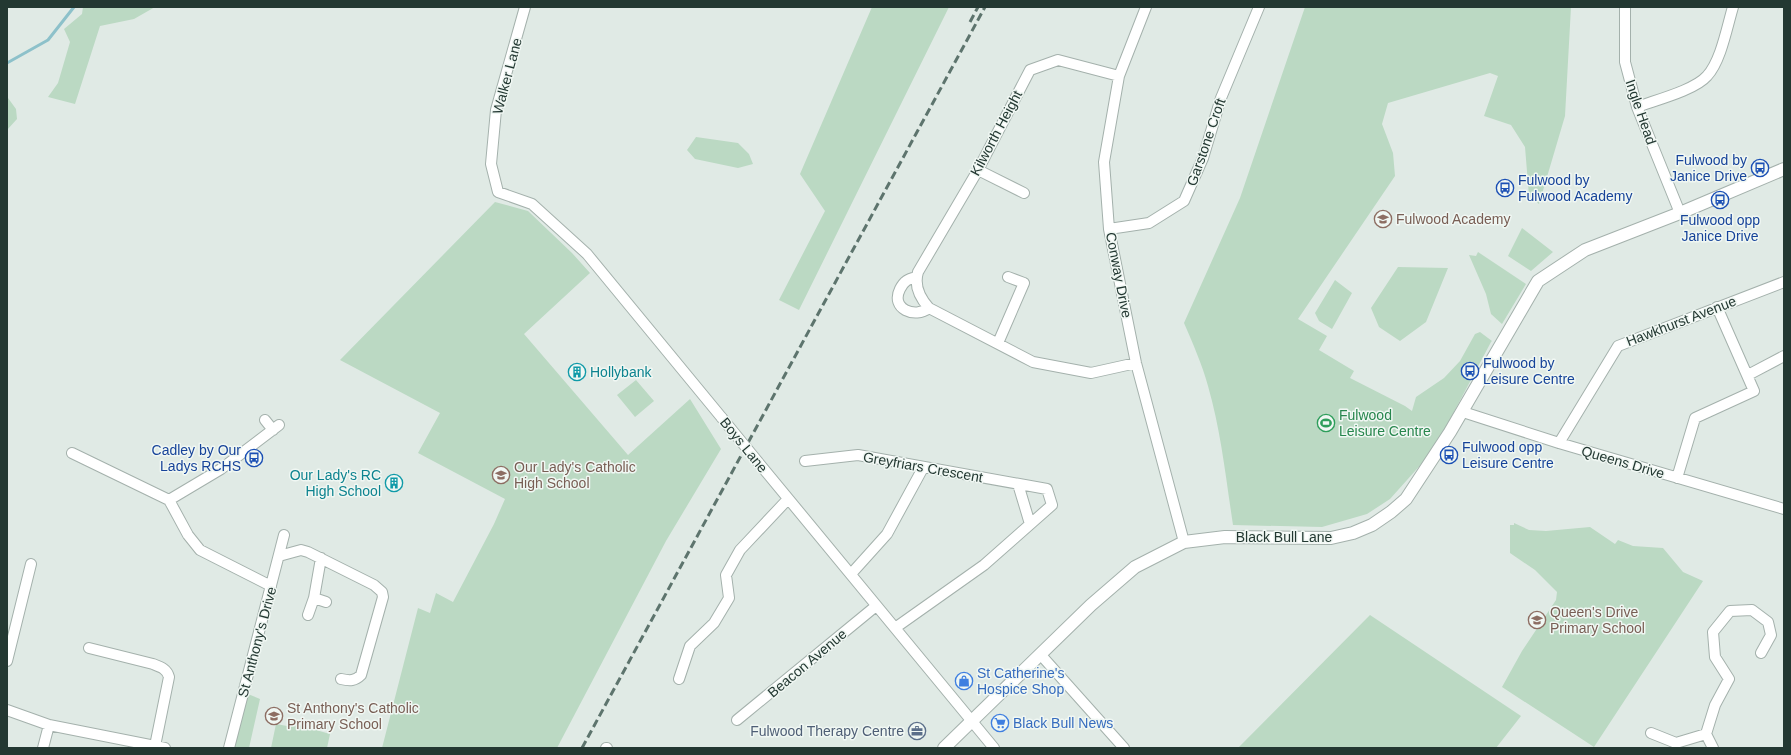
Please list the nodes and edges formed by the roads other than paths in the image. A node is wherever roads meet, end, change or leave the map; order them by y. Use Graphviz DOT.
graph roads {
  1 [pos="525,7"];
  2 [pos="1146,7"];
  3 [pos="1258,7"];
  4 [pos="1625,7"];
  5 [pos="1733,7"];
  6 [pos="1119,76"];
  7 [pos="1637,107"];
  8 [pos="1784,169"];
  9 [pos="978,170"];
  10 [pos="498,192"];
  11 [pos="1024,193"];
  12 [pos="1680,213"];
  13 [pos="1109,229"];
  14 [pos="916,277"];
  15 [pos="1008,277"];
  16 [pos="1784,282"];
  17 [pos="1718,307"];
  18 [pos="929,308"];
  19 [pos="998,343"];
  20 [pos="1784,356"];
  21 [pos="1136,363"];
  22 [pos="1748,375"];
  23 [pos="1463,412"];
  24 [pos="265,420"];
  25 [pos="1560,443"];
  26 [pos="72,452"];
  27 [pos="804,461"];
  28 [pos="923,468"];
  29 [pos="1677,478"];
  30 [pos="1018,484"];
  31 [pos="788,499"];
  32 [pos="169,500"];
  33 [pos="1784,509"];
  34 [pos="1030,524"];
  35 [pos="284,535"];
  36 [pos="1184,542"];
  37 [pos="279,556"];
  38 [pos="321,558"];
  39 [pos="32,572"];
  40 [pos="851,574"];
  41 [pos="271,586"];
  42 [pos="314,598"];
  43 [pos="326,602"];
  44 [pos="876,606"];
  45 [pos="308,616"];
  46 [pos="895,628"];
  47 [pos="89,648"];
  48 [pos="1761,653"];
  49 [pos="1040,654"];
  50 [pos="7,661"];
  51 [pos="341,678"];
  52 [pos="679,679"];
  53 [pos="7,710"];
  54 [pos="737,720"];
  55 [pos="972,721"];
  56 [pos="49,725"];
  57 [pos="1651,733"];
  58 [pos="1706,734"];
  59 [pos="160,747"];
  60 [pos="43,748"];
  61 [pos="229,748"];
  62 [pos="944,748"];
  63 [pos="994,748"];
  64 [pos="1124,748"];
  65 [pos="1713,748"];
  1 -- 10 [label="street, Walker Lane"];
  2 -- 6 [label="street, Conway Drive"];
  3 -- 13 [label="street, Garstone Croft"];
  4 -- 7 [label="street, Ingle Head"];
  5 -- 7 [label="street"];
  6 -- 9 [label="street, Kilworth Height"];
  6 -- 13 [label="street, Conway Drive"];
  7 -- 12 [label="street, Ingle Head"];
  8 -- 12 [label="street, Black Bull Lane"];
  9 -- 11 [label="street"];
  9 -- 14 [label="street, Kilworth Height"];
  10 -- 31 [label="street, Boys Lane, bridge"];
  12 -- 23 [label="street, Black Bull Lane"];
  13 -- 21 [label="street, Conway Drive"];
  14 -- 18 [label="street"];
  14 -- 18 [label="street, Kilworth Height"];
  15 -- 19 [label="street"];
  16 -- 17 [label="street, Hawkhurst Avenue"];
  17 -- 22 [label="street"];
  17 -- 25 [label="street, Hawkhurst Avenue"];
  18 -- 19 [label="street"];
  19 -- 21 [label="street"];
  20 -- 22 [label="street"];
  21 -- 36 [label="street, Conway Drive"];
  22 -- 29 [label="street"];
  23 -- 25 [label="street, Queens Drive"];
  23 -- 36 [label="street, Black Bull Lane"];
  24 -- 32 [label="street"];
  25 -- 29 [label="street, Queens Drive"];
  26 -- 32 [label="street"];
  27 -- 28 [label="street, Greyfriars Crescent"];
  28 -- 30 [label="street, Greyfriars Crescent"];
  28 -- 40 [label="street"];
  29 -- 33 [label="street, Queens Drive"];
  30 -- 34 [label="street"];
  30 -- 34 [label="street, Greyfriars Crescent"];
  31 -- 40 [label="street, Boys Lane"];
  31 -- 52 [label="street"];
  32 -- 41 [label="street"];
  34 -- 46 [label="street, Greyfriars Crescent"];
  35 -- 37 [label="street, St Anthony's Drive"];
  36 -- 49 [label="street, Black Bull Lane"];
  37 -- 38 [label="street"];
  37 -- 41 [label="street, St Anthony's Drive"];
  38 -- 42 [label="street"];
  38 -- 51 [label="street"];
  39 -- 50 [label="street"];
  40 -- 44 [label="street, Boys Lane"];
  41 -- 61 [label="street, St Anthony's Drive"];
  42 -- 43 [label="street"];
  42 -- 45 [label="street"];
  44 -- 46 [label="street, Boys Lane"];
  44 -- 54 [label="street, Beacon Avenue"];
  46 -- 55 [label="street, Boys Lane"];
  47 -- 59 [label="street"];
  48 -- 58 [label="street"];
  49 -- 55 [label="street, Black Bull Lane"];
  49 -- 64 [label="street"];
  53 -- 56 [label="street"];
  55 -- 62 [label="street, Black Bull Lane"];
  55 -- 63 [label="street, Boys Lane"];
  56 -- 59 [label="street"];
  56 -- 60 [label="street"];
  57 -- 58 [label="street"];
  58 -- 65 [label="street"];
}
